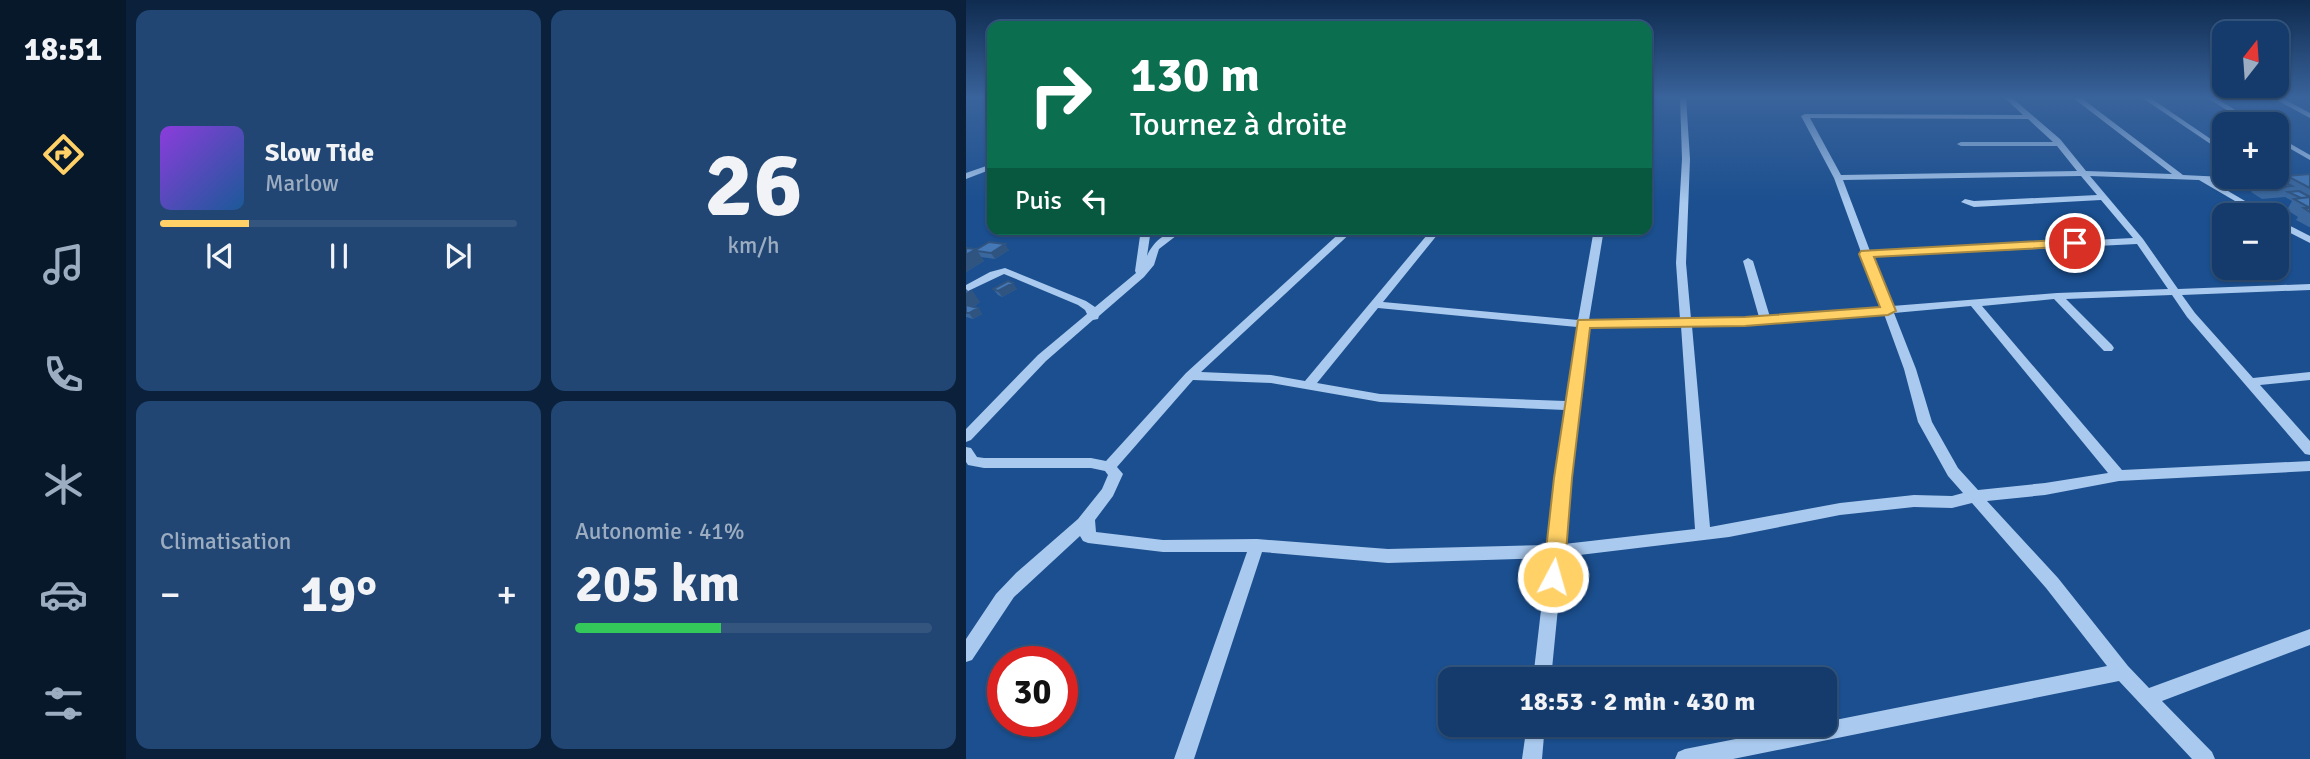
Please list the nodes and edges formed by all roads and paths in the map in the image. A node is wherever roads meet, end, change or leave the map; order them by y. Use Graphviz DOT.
graph roads {
  1 [pos="1685,132"];
  2 [pos="1814,132"];
  3 [pos="2047,132"];
  4 [pos="2122,132"];
  5 [pos="2196,132"];
  6 [pos="2212,143"];
  7 [pos="1961,144"];
  8 [pos="2059,144"];
  9 [pos="2289,145"];
  10 [pos="2310,158"];
  11 [pos="987,168"];
  12 [pos="2082,173"];
  13 [pos="966,176"];
  14 [pos="2180,176"];
  15 [pos="1838,178"];
  16 [pos="2200,178"];
  17 [pos="2212,178"];
  18 [pos="2289,178"];
  19 [pos="2310,178"];
  20 [pos="2102,197"];
  21 [pos="1965,202"];
  22 [pos="2244,203"];
  23 [pos="2289,229"];
  24 [pos="2310,231"];
  25 [pos="2289,233"];
  26 [pos="2296,233"];
  27 [pos="1145,235"];
  28 [pos="1172,235"];
  29 [pos="1343,235"];
  30 [pos="1432,235"];
  31 [pos="1598,235"];
  32 [pos="2310,240"];
  33 [pos="2140,242"];
  34 [pos="1866,254"];
  35 [pos="1748,261"];
  36 [pos="1140,275"];
  37 [pos="2310,288"];
  38 [pos="966,289"];
  39 [pos="2176,293"];
  40 [pos="2057,296"];
  41 [pos="1376,304"];
  42 [pos="1975,304"];
  43 [pos="1888,311"];
  44 [pos="1094,317"];
  45 [pos="1685,321"];
  46 [pos="1766,321"];
  47 [pos="1584,324"];
  48 [pos="2108,348"];
  49 [pos="1190,376"];
  50 [pos="2310,376"];
  51 [pos="2252,382"];
  52 [pos="1308,386"];
  53 [pos="1572,406"];
  54 [pos="966,437"];
  55 [pos="2310,450"];
  56 [pos="966,452"];
  57 [pos="2310,466"];
  58 [pos="1109,467"];
  59 [pos="2119,476"];
  60 [pos="1976,496"];
  61 [pos="1088,519"];
  62 [pos="1703,534"];
  63 [pos="1257,545"];
  64 [pos="1556,551"];
  65 [pos="2310,637"];
  66 [pos="966,654"];
  67 [pos="1543,667"];
  68 [pos="2122,672"];
  69 [pos="2149,697"];
  70 [pos="1535,737"];
  71 [pos="1184,759"];
  72 [pos="1532,759"];
  73 [pos="1685,759"];
  74 [pos="2205,759"];
  1 -- 45 [label="street"];
  2 -- 15 [label="street"];
  3 -- 8 [label="street"];
  4 -- 14 [label="street"];
  5 -- 6 [label="street"];
  7 -- 8 [label="street"];
  8 -- 12 [label="street"];
  9 -- 10 [label="street"];
  11 -- 13 [label="street"];
  12 -- 14 [label="street"];
  12 -- 15 [label="street"];
  12 -- 20 [label="street"];
  14 -- 16 [label="street"];
  15 -- 34 [label="street"];
  16 -- 17 [label="street"];
  16 -- 22 [label="street"];
  18 -- 19 [label="street"];
  20 -- 21 [label="street"];
  20 -- 33 [label="street"];
  23 -- 26 [label="street"];
  24 -- 26 [label="street"];
  25 -- 26 [label="street"];
  26 -- 32 [label="street"];
  27 -- 36 [label="street"];
  28 -- 36 [label="street"];
  29 -- 49 [label="street"];
  30 -- 41 [label="street"];
  31 -- 47 [label="street"];
  33 -- 34 [label="street"];
  33 -- 39 [label="street"];
  34 -- 43 [label="street"];
  35 -- 46 [label="street"];
  36 -- 44 [label="street"];
  37 -- 39 [label="street"];
  38 -- 44 [label="street"];
  39 -- 40 [label="street"];
  39 -- 51 [label="street"];
  40 -- 42 [label="street"];
  40 -- 48 [label="street"];
  41 -- 47 [label="street"];
  41 -- 52 [label="street"];
  42 -- 43 [label="street"];
  42 -- 59 [label="street"];
  43 -- 46 [label="street"];
  43 -- 60 [label="street"];
  44 -- 54 [label="street"];
  45 -- 46 [label="street"];
  45 -- 47 [label="street"];
  45 -- 62 [label="street"];
  47 -- 53 [label="street"];
  49 -- 52 [label="street"];
  49 -- 58 [label="street"];
  50 -- 51 [label="street"];
  51 -- 55 [label="street"];
  52 -- 53 [label="street"];
  53 -- 64 [label="street"];
  56 -- 58 [label="street"];
  57 -- 59 [label="street"];
  58 -- 61 [label="street"];
  59 -- 60 [label="street"];
  60 -- 62 [label="street"];
  60 -- 68 [label="street"];
  61 -- 63 [label="street"];
  61 -- 66 [label="street"];
  62 -- 64 [label="street"];
  63 -- 64 [label="street"];
  63 -- 71 [label="street"];
  64 -- 67 [label="street"];
  65 -- 69 [label="street"];
  68 -- 69 [label="street"];
  68 -- 73 [label="street"];
  69 -- 74 [label="street"];
  70 -- 72 [label="street"];
}
